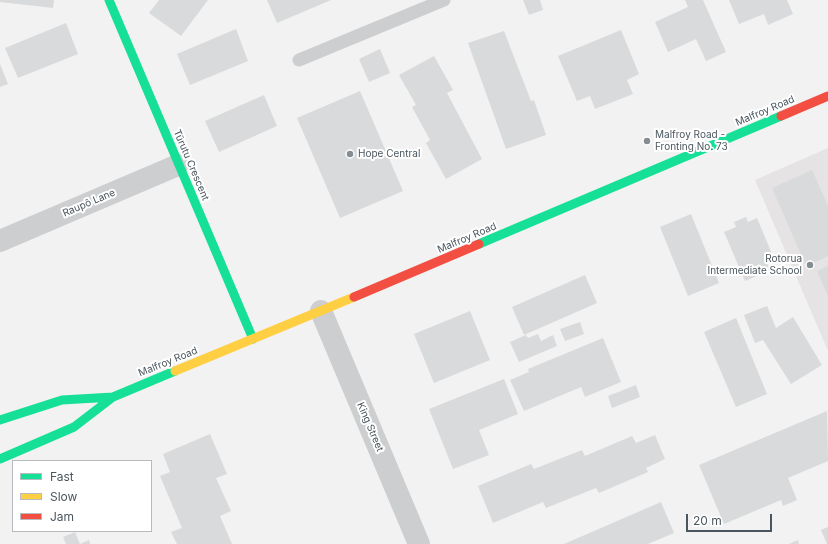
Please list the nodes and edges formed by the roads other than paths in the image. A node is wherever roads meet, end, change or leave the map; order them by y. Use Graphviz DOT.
graph roads {
  1 [pos="109,0"];
  2 [pos="444,0"];
  3 [pos="299,60"];
  4 [pos="828,96"];
  5 [pos="178,165"];
  6 [pos="0,241"];
  7 [pos="321,311"];
  8 [pos="253,339"];
  9 [pos="113,397"];
  10 [pos="0,420"];
  11 [pos="0,459"];
  12 [pos="419,544"];
  1 -- 5 [label="main road, Tūrutu Crescent"];
  2 -- 3 [label="lane"];
  4 -- 7 [label="main road, Malfroy Road"];
  5 -- 6 [label="street, Raupō Lane"];
  5 -- 8 [label="main road, Tūrutu Crescent"];
  7 -- 8 [label="main road, Malfroy Road"];
  7 -- 12 [label="street, King Street"];
  8 -- 9 [label="main road, Malfroy Road"];
  9 -- 10 [label="main road, Malfroy Road"];
  9 -- 11 [label="main road, Malfroy Road"];
}
